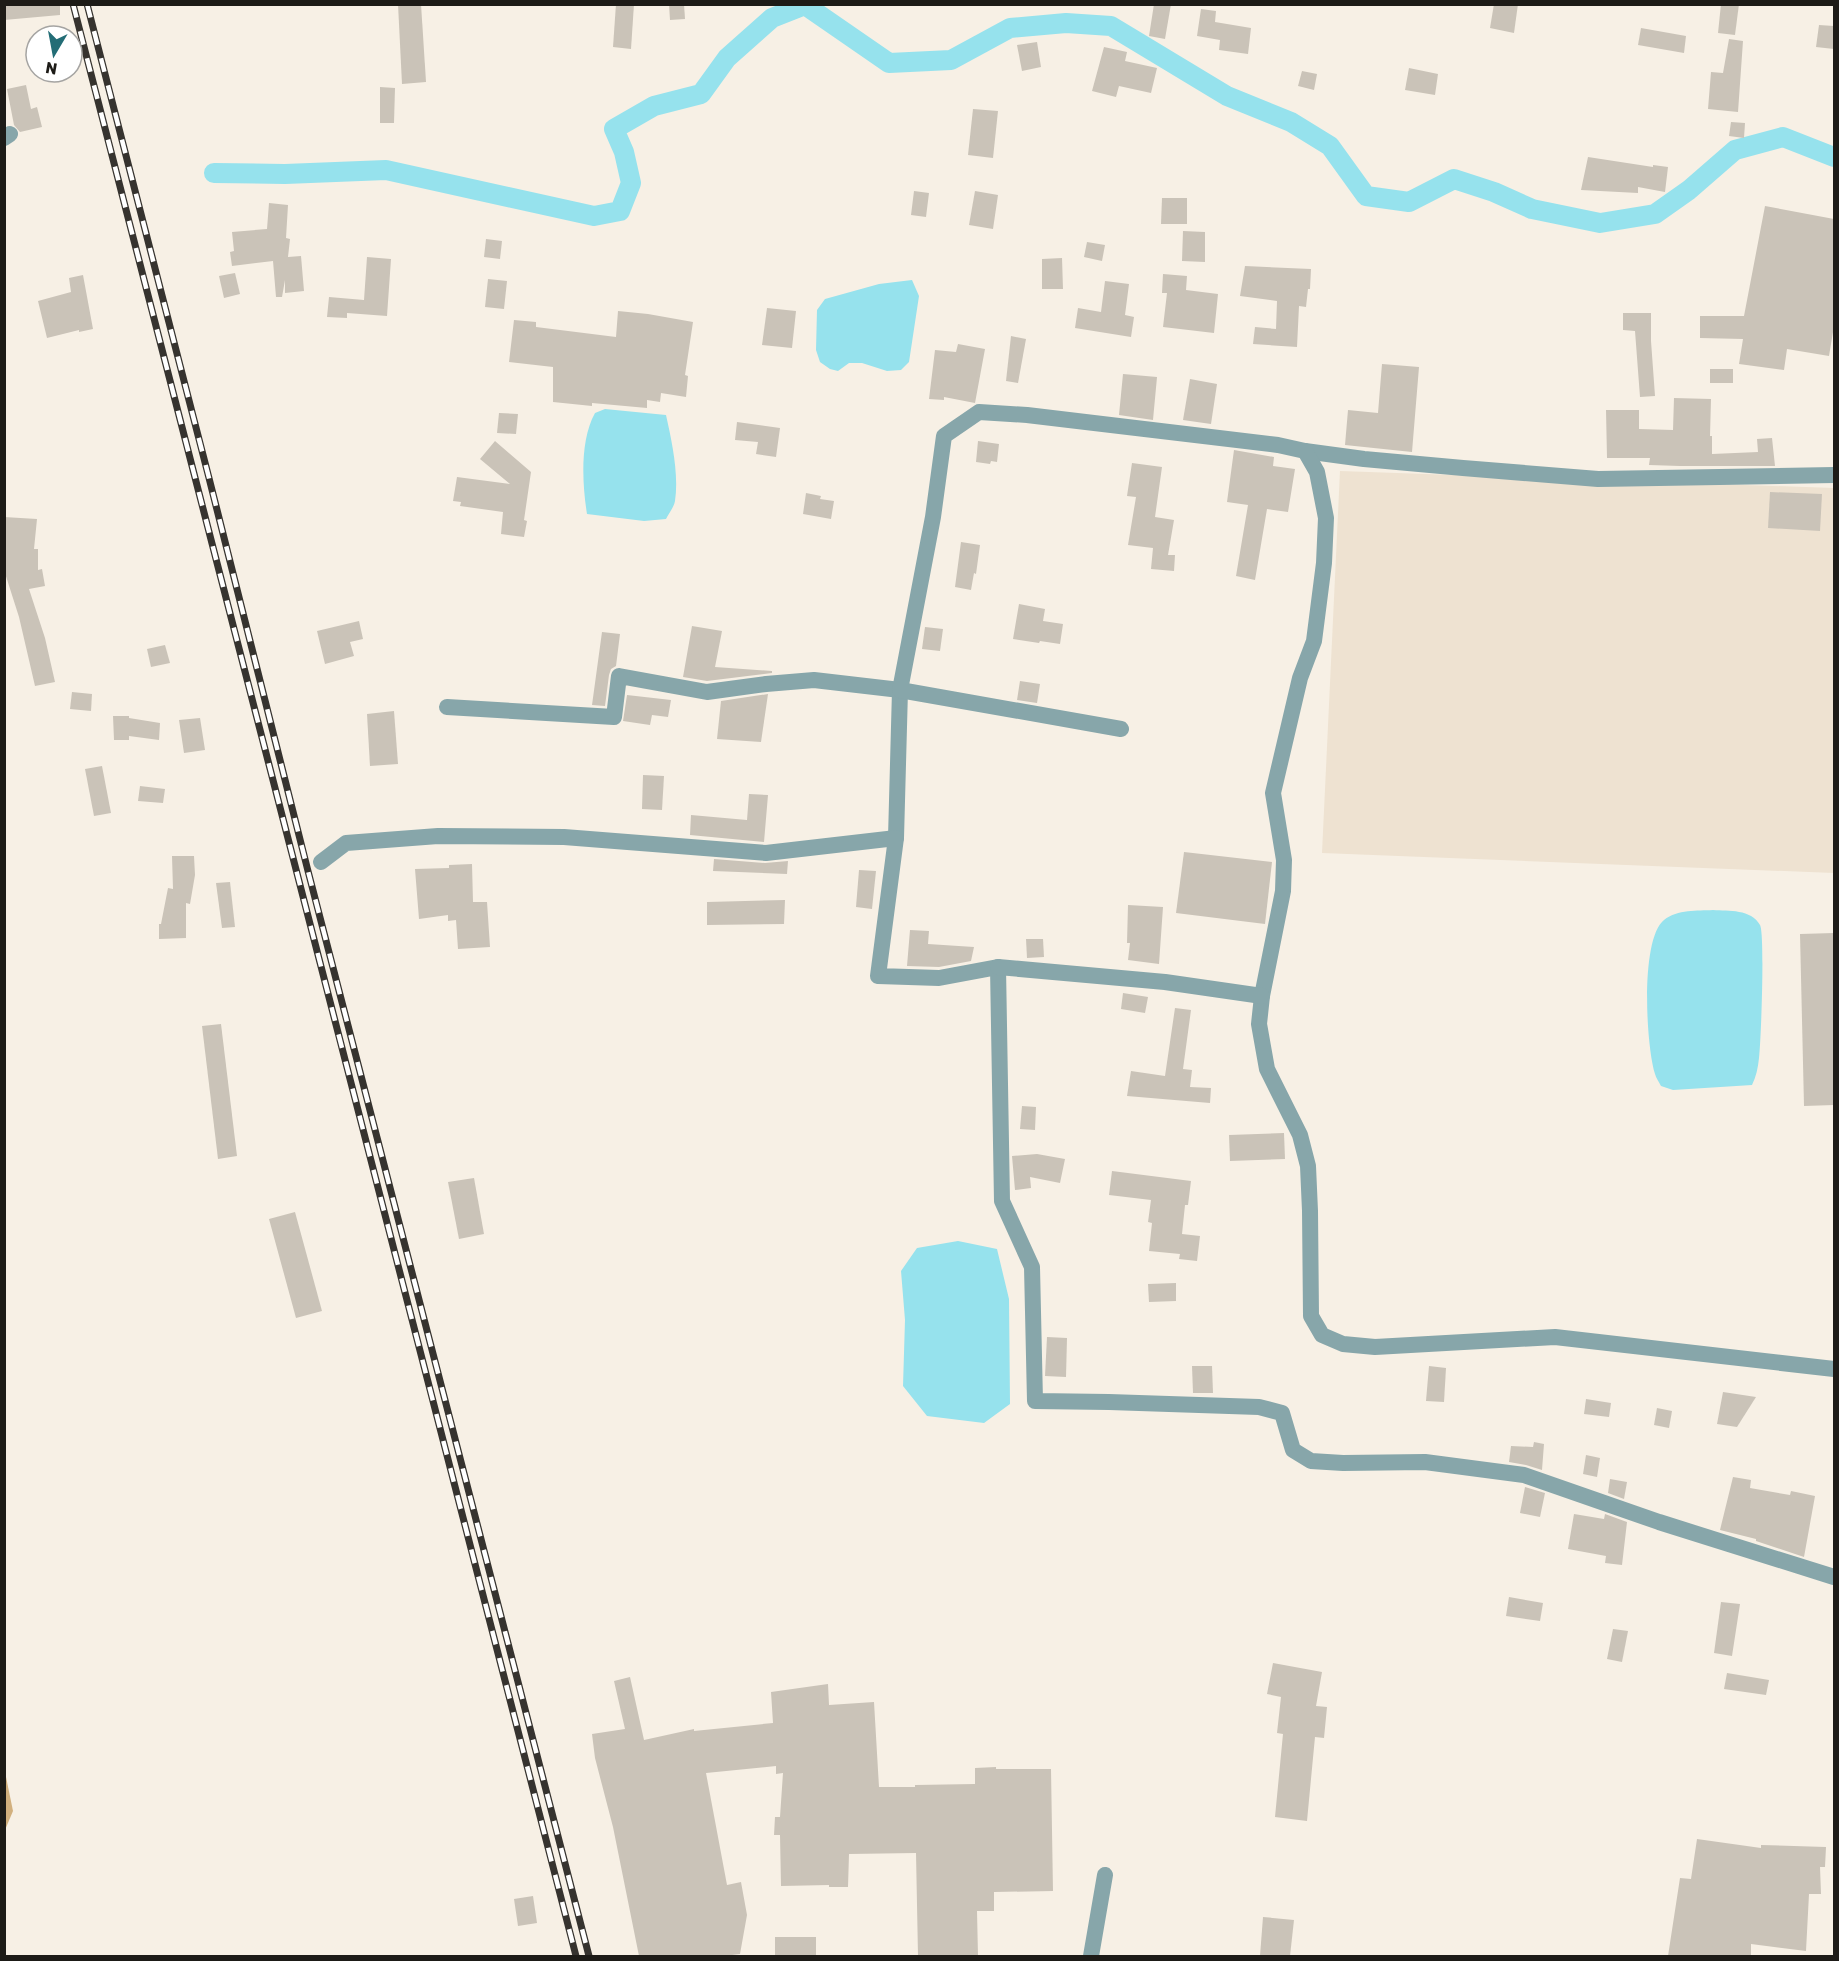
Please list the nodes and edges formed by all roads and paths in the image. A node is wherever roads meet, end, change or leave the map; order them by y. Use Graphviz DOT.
graph roads {
  1 [pos="1305,451"];
  2 [pos="1834,475"];
  3 [pos="900,690"];
  4 [pos="447,707"];
  5 [pos="1121,729"];
  6 [pos="896,838"];
  7 [pos="321,862"];
  8 [pos="998,967"];
  9 [pos="1262,996"];
  10 [pos="1834,1369"];
  11 [pos="1834,1577"];
  12 [pos="1104,1875"];
  13 [pos="1091,1956"];
  1 -- 2 [label="street"];
  1 -- 3 [label="street"];
  1 -- 9 [label="street"];
  3 -- 4 [label="street"];
  3 -- 5 [label="street"];
  3 -- 6 [label="street"];
  6 -- 7 [label="street"];
  6 -- 8 [label="street"];
  8 -- 9 [label="street"];
  8 -- 11 [label="street"];
  9 -- 10 [label="street"];
  12 -- 13 [label="street"];
}
